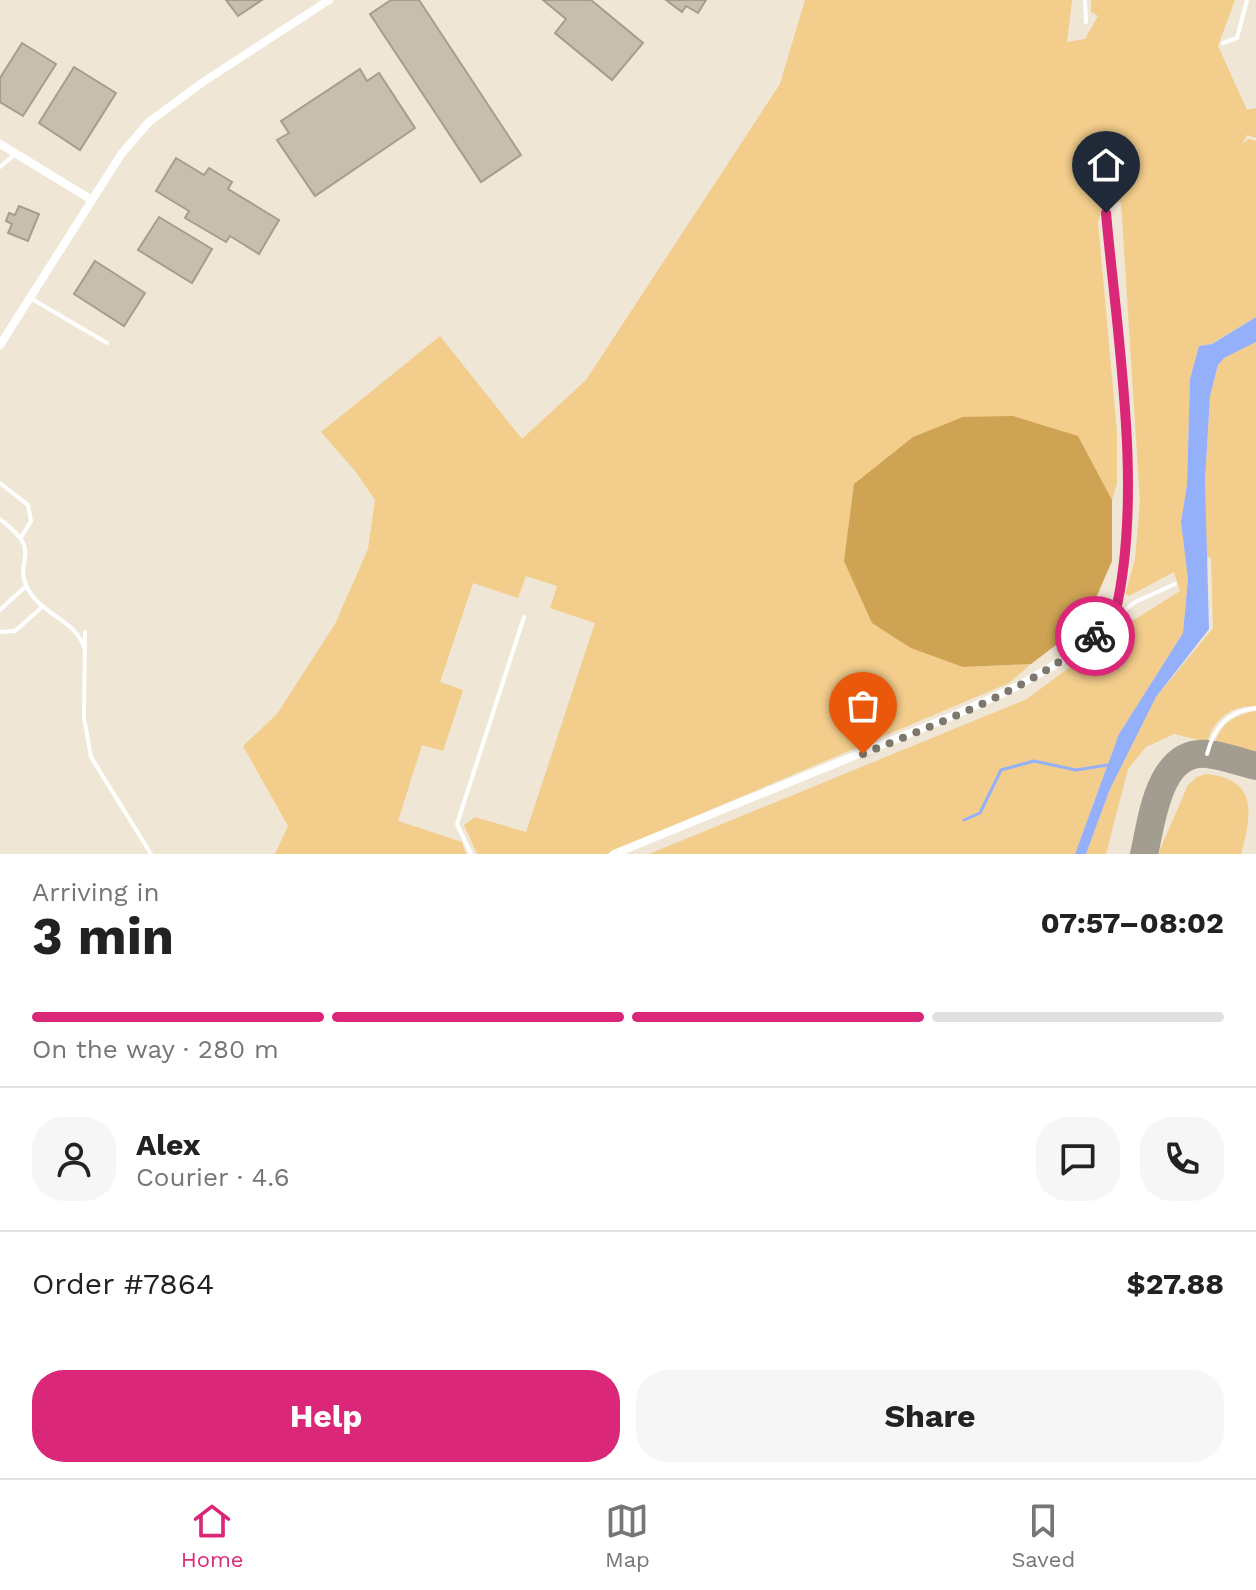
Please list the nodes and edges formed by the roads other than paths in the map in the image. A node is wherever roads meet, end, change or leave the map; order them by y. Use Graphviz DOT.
graph roads {
  1 [pos="329,0"];
  2 [pos="1085,0"];
  3 [pos="1247,0"];
  4 [pos="1086,22"];
  5 [pos="1223,43"];
  6 [pos="0,144"];
  7 [pos="16,153"];
  8 [pos="0,167"];
  9 [pos="92,200"];
  10 [pos="1106,213"];
  11 [pos="30,298"];
  12 [pos="107,343"];
  13 [pos="0,345"];
  14 [pos="0,483"];
  15 [pos="0,519"];
  16 [pos="21,537"];
  17 [pos="1175,584"];
  18 [pos="26,586"];
  19 [pos="42,607"];
  20 [pos="0,610"];
  21 [pos="524,617"];
  22 [pos="1115,617"];
  23 [pos="0,632"];
  24 [pos="85,632"];
  25 [pos="86,652"];
  26 [pos="1063,660"];
  27 [pos="1256,708"];
  28 [pos="1207,754"];
  29 [pos="151,854"];
  30 [pos="471,854"];
  31 [pos="614,854"];
  1 -- 9 [label="street"];
  2 -- 4 [label="lane"];
  3 -- 5 [label="lane"];
  6 -- 7 [label="street"];
  7 -- 8 [label="lane"];
  7 -- 9 [label="street"];
  9 -- 11 [label="street"];
  10 -- 22 [label="lane"];
  11 -- 12 [label="lane"];
  11 -- 13 [label="street"];
  14 -- 16 [label="lane"];
  15 -- 16 [label="lane"];
  16 -- 18 [label="lane"];
  17 -- 22 [label="lane"];
  18 -- 19 [label="lane"];
  18 -- 20 [label="lane"];
  19 -- 23 [label="lane"];
  19 -- 25 [label="lane"];
  21 -- 30 [label="lane"];
  22 -- 26 [label="lane"];
  24 -- 25 [label="lane"];
  25 -- 29 [label="lane"];
  26 -- 31 [label="street"];
  27 -- 28 [label="lane"];
}
